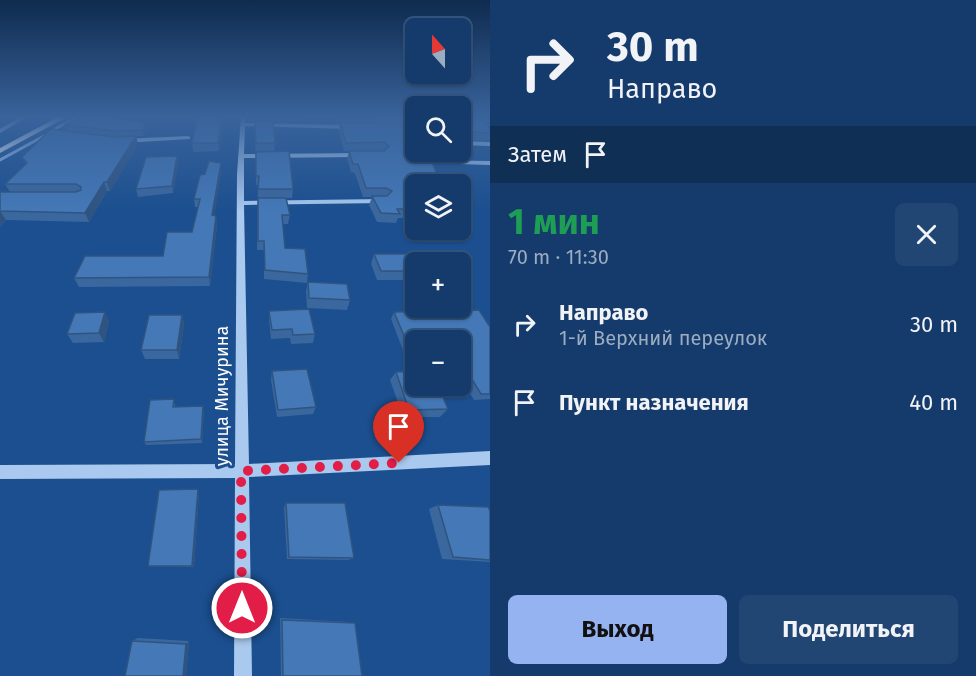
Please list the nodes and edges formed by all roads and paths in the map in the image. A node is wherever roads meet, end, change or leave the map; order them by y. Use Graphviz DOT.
graph roads {
  1 [pos="241,149"];
  2 [pos="369,155"];
  3 [pos="241,156"];
  4 [pos="458,162"];
  5 [pos="490,163"];
  6 [pos="383,201"];
  7 [pos="241,203"];
  8 [pos="490,458"];
  9 [pos="241,471"];
  10 [pos="0,472"];
  11 [pos="243,676"];
  1 -- 3 [label="street, улица Мичурина"];
  2 -- 3 [label="street"];
  3 -- 7 [label="street, улица Мичурина"];
  4 -- 5 [label="street"];
  6 -- 7 [label="street"];
  7 -- 9 [label="street, улица Мичурина"];
  8 -- 9 [label="street"];
  9 -- 10 [label="street"];
  9 -- 11 [label="street, улица Мичурина"];
}
